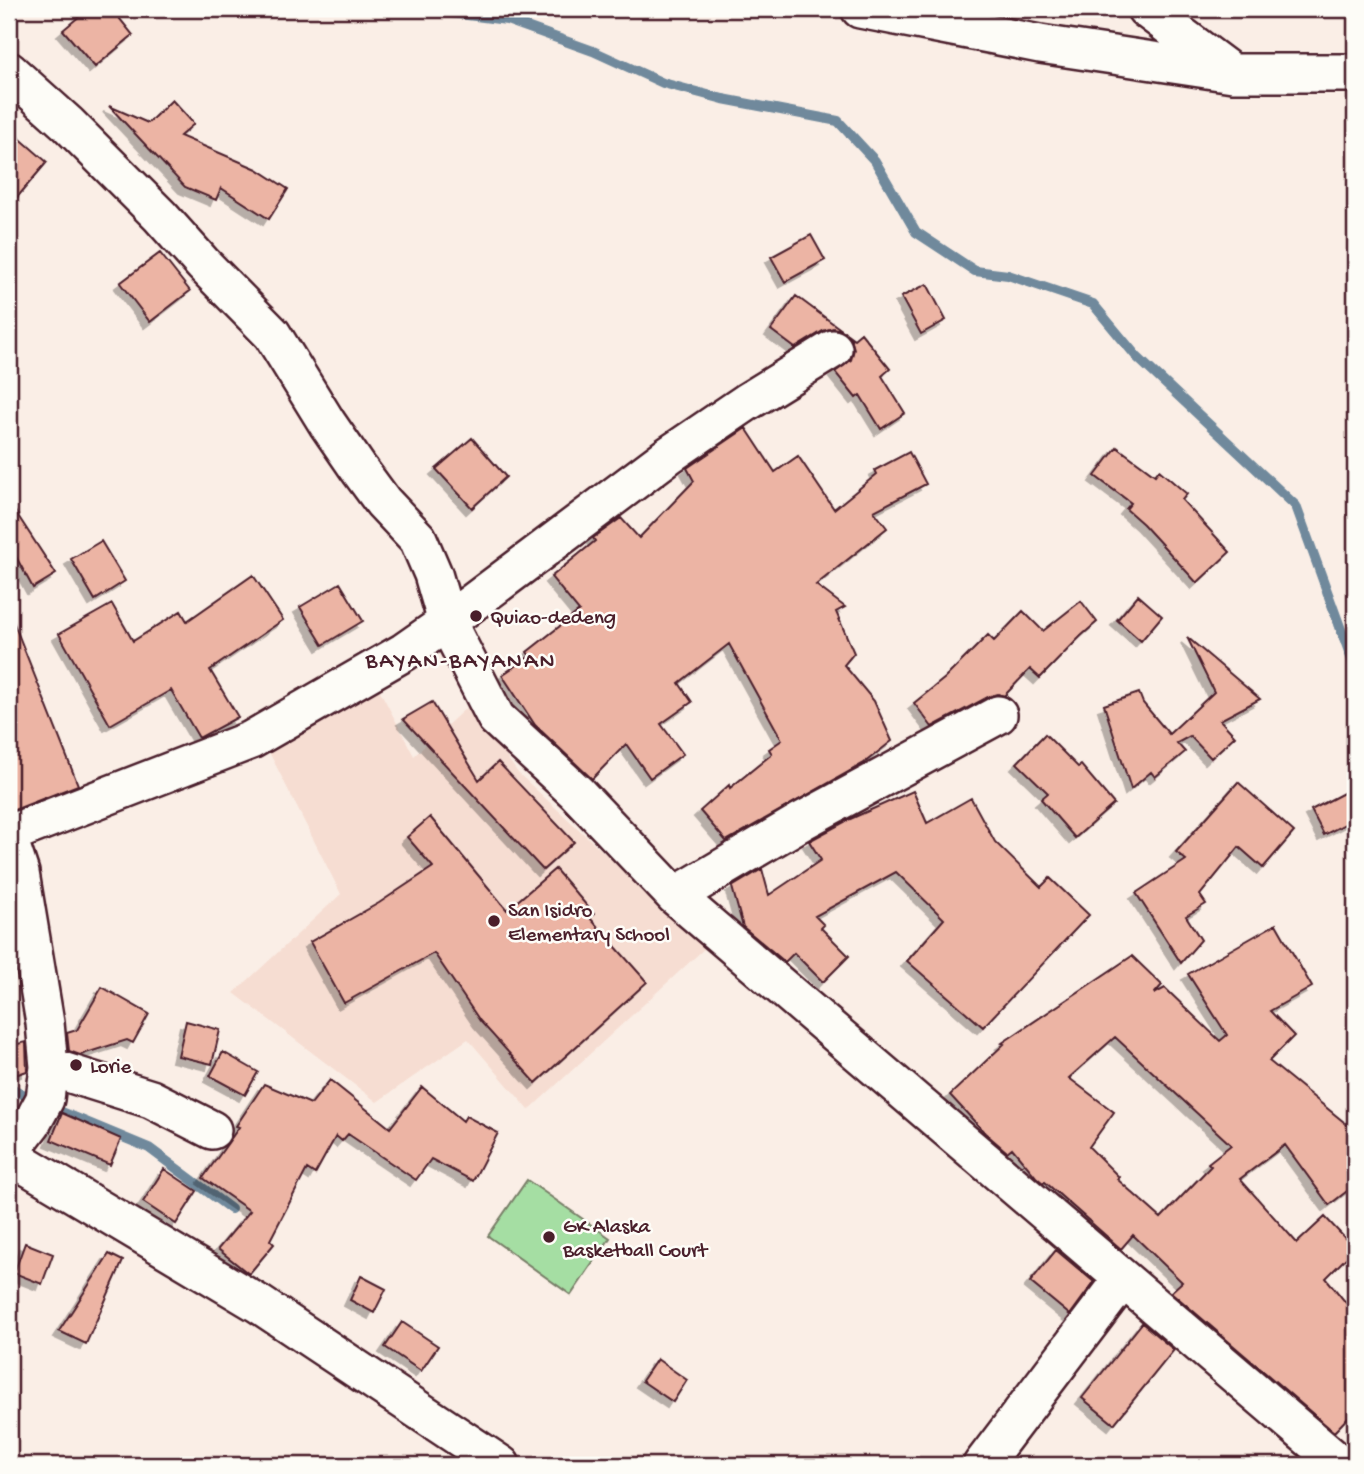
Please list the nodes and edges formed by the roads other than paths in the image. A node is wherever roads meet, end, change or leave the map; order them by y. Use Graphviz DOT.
graph roads {
  1 [pos="860,9"];
  2 [pos="1146,9"];
  3 [pos="9,71"];
  4 [pos="1233,73"];
  5 [pos="1355,74"];
  6 [pos="833,349"];
  7 [pos="447,622"];
  8 [pos="998,715"];
  9 [pos="9,834"];
  10 [pos="9,840"];
  11 [pos="675,896"];
  12 [pos="44,1092"];
  13 [pos="212,1130"];
  14 [pos="9,1154"];
  15 [pos="1123,1279"];
  16 [pos="501,1465"];
  17 [pos="982,1465"];
  18 [pos="1341,1465"];
  1 -- 4 [label="street"];
  2 -- 4 [label="street"];
  3 -- 7 [label="street"];
  4 -- 5 [label="street"];
  6 -- 7 [label="street"];
  7 -- 9 [label="street"];
  7 -- 11 [label="street"];
  8 -- 11 [label="street"];
  10 -- 12 [label="street"];
  11 -- 15 [label="street"];
  12 -- 13 [label="street"];
  12 -- 14 [label="street"];
  14 -- 16 [label="street"];
  15 -- 17 [label="street"];
  15 -- 18 [label="street"];
}
